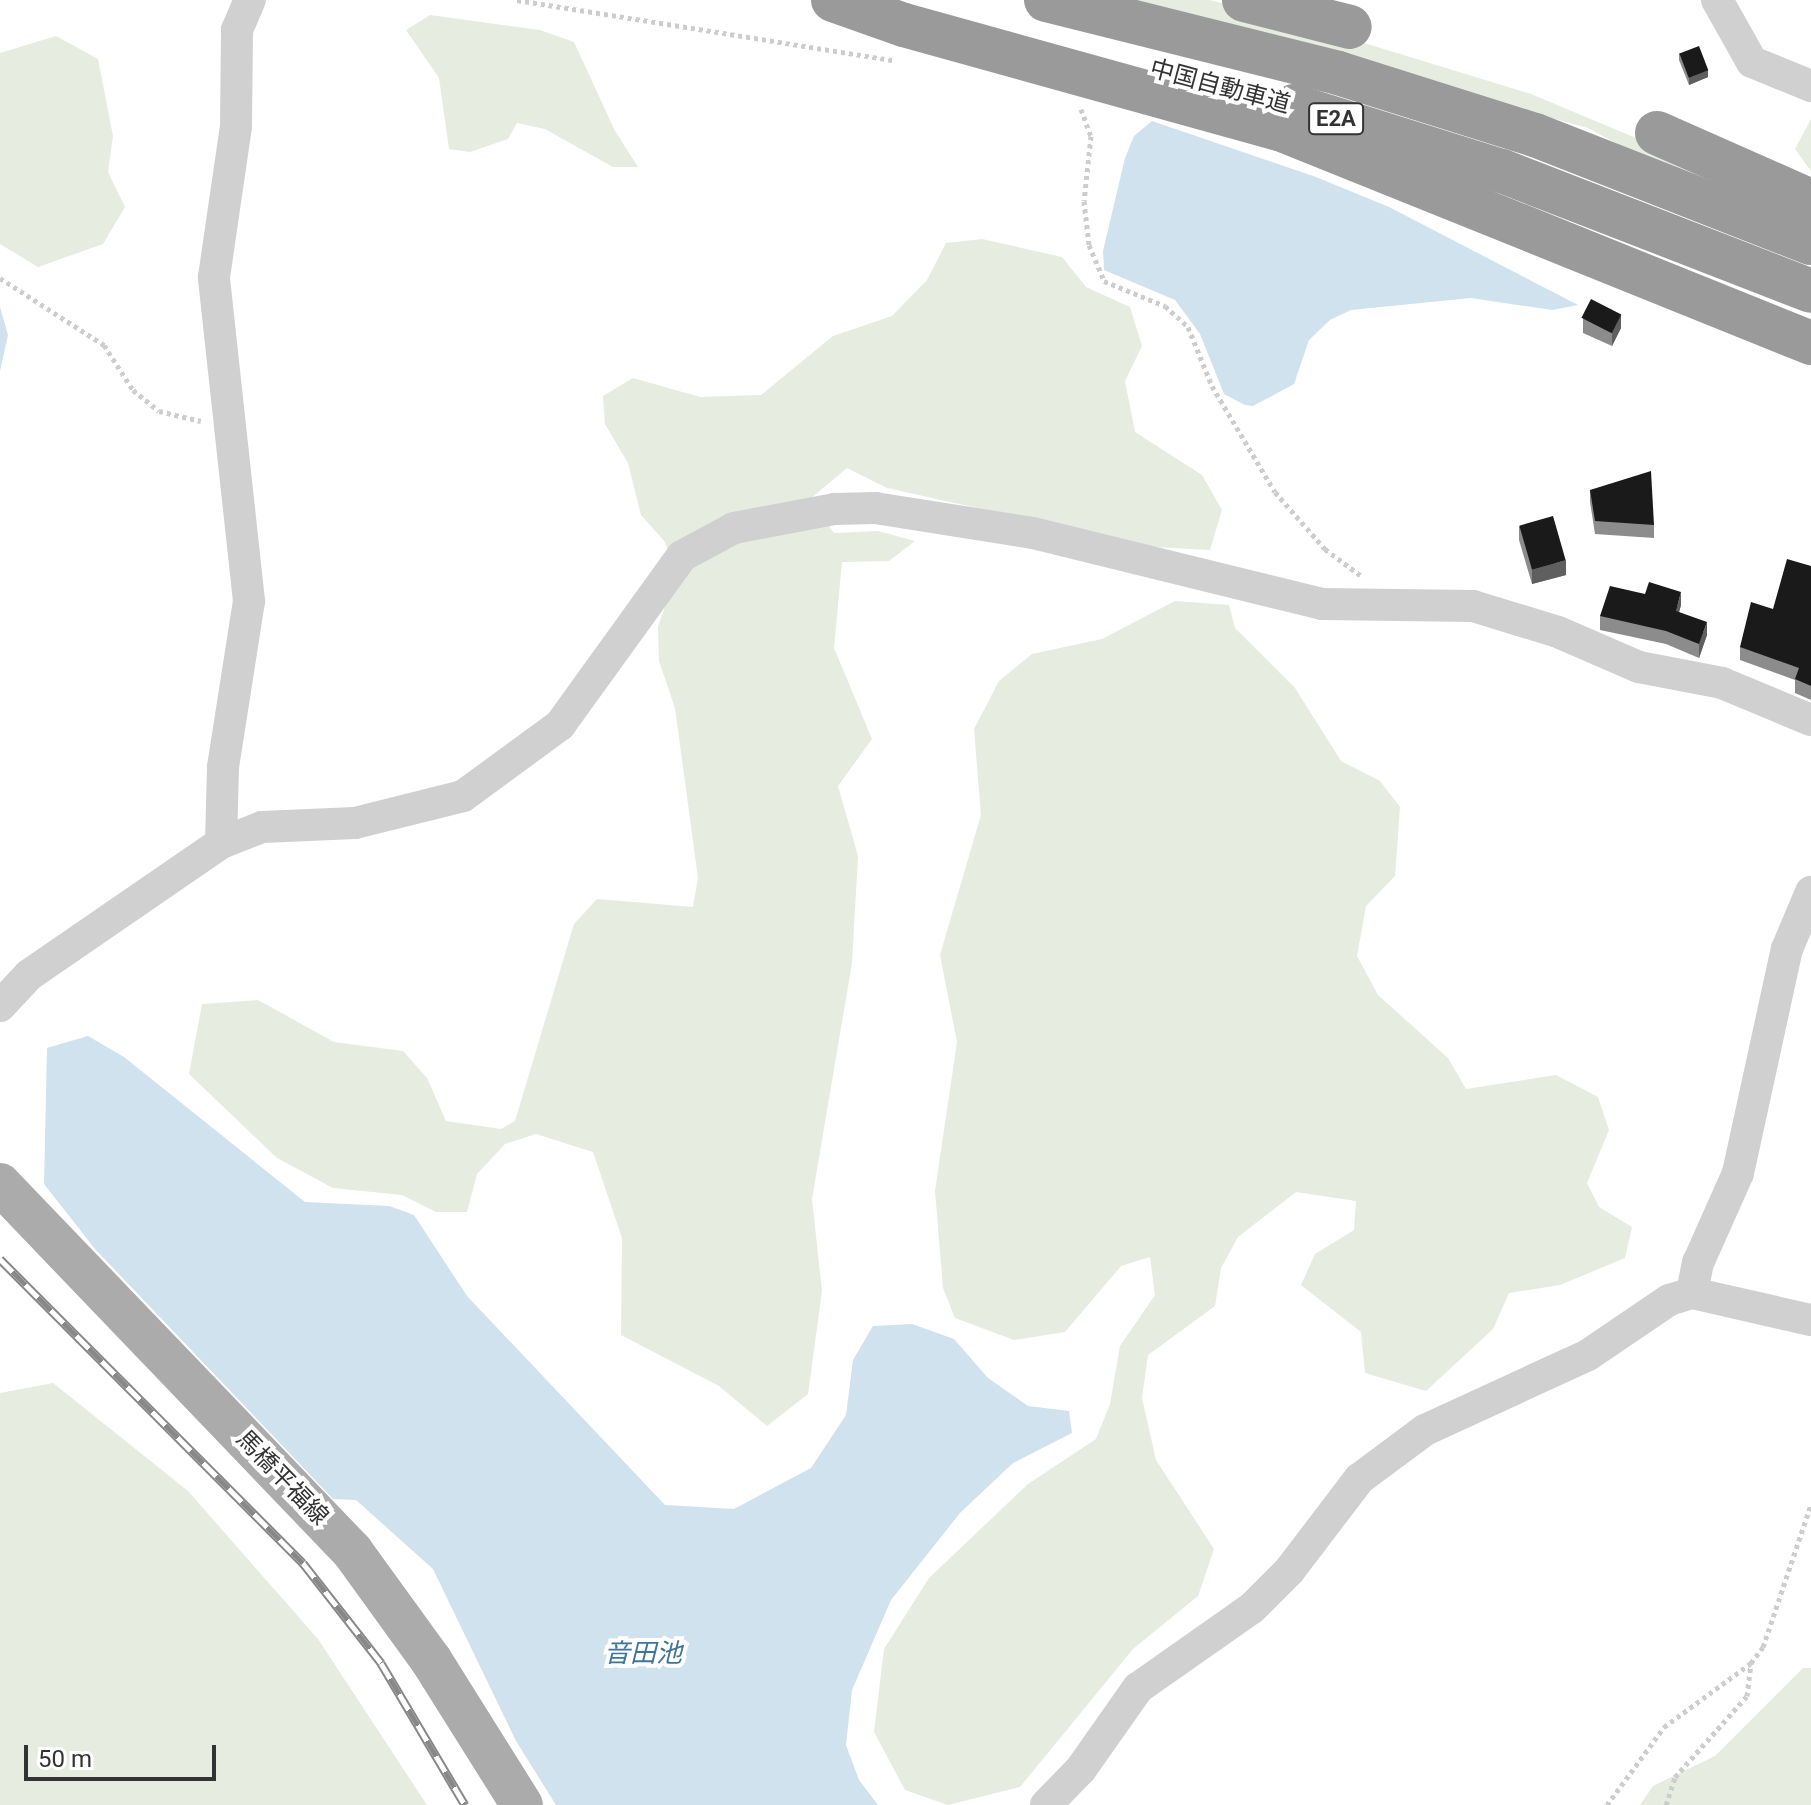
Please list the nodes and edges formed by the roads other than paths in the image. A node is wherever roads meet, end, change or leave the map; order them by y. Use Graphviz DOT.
graph roads {
  1 [pos="250,0"];
  2 [pos="833,0"];
  3 [pos="845,0"];
  4 [pos="1046,0"];
  5 [pos="1244,0"];
  6 [pos="1717,0"];
  7 [pos="1350,27"];
  8 [pos="1811,86"];
  9 [pos="1657,133"];
  10 [pos="1811,201"];
  11 [pos="1811,243"];
  12 [pos="1811,291"];
  13 [pos="1811,343"];
  14 [pos="1811,720"];
  15 [pos="221,843"];
  16 [pos="1811,892"];
  17 [pos="0,1006"];
  18 [pos="0,1184"];
  19 [pos="1692,1293"];
  20 [pos="1811,1320"];
  21 [pos="522,1805"];
  22 [pos="1046,1805"];
  1 -- 15 [label="street"];
  2 -- 13 [label="highway"];
  3 -- 12 [label="highway, 中国自動車道 / E2A"];
  4 -- 11 [label="highway, 中国自動車道 / E2A"];
  5 -- 7 [label="highway"];
  6 -- 8 [label="street"];
  9 -- 10 [label="highway"];
  14 -- 15 [label="street"];
  15 -- 17 [label="street"];
  16 -- 19 [label="street"];
  18 -- 21 [label="main road, 馬橋平福線"];
  19 -- 20 [label="street"];
  19 -- 22 [label="street"];
}
